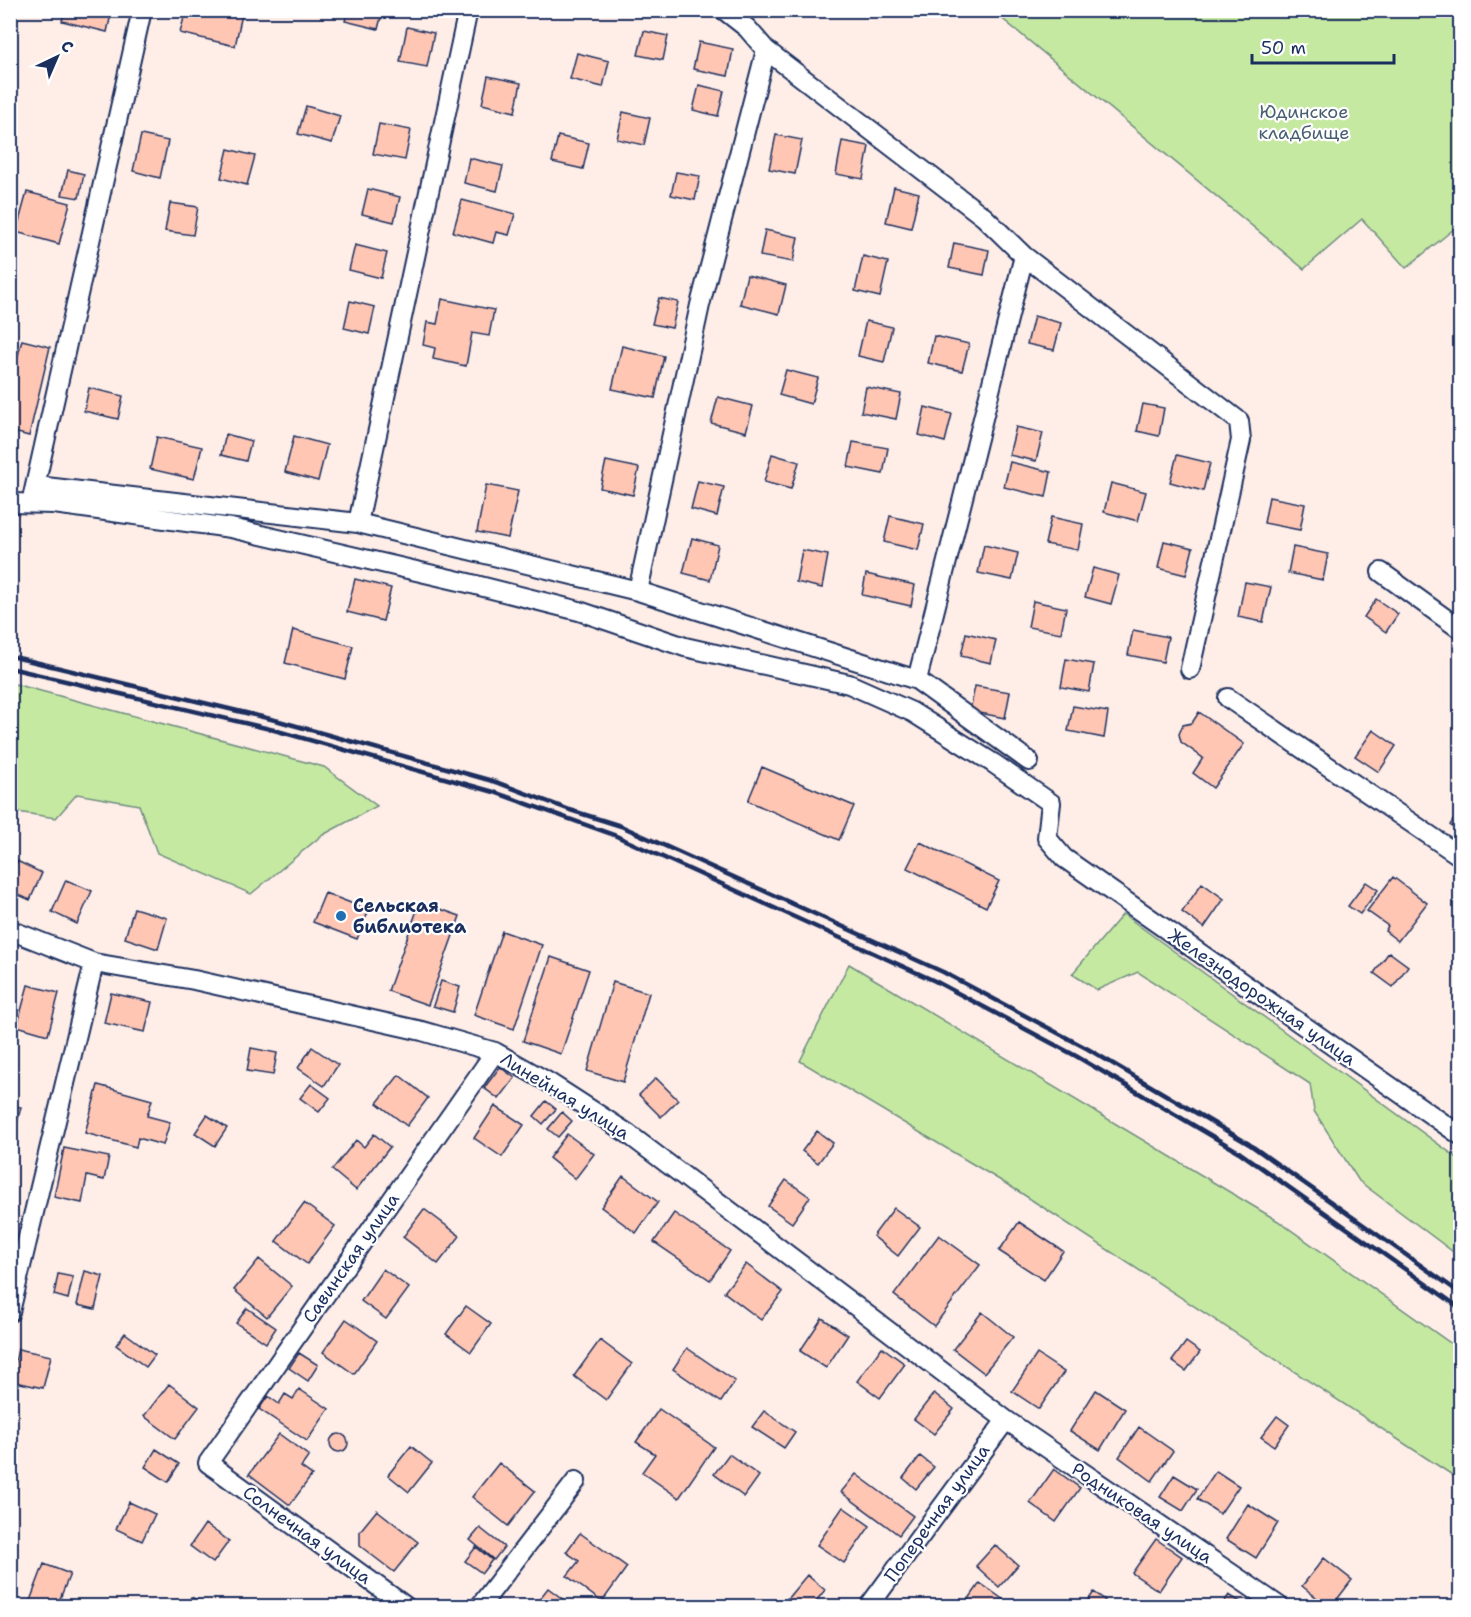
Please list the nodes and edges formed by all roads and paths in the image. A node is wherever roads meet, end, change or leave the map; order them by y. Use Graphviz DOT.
graph roads {
  1 [pos="142,10"];
  2 [pos="468,10"];
  3 [pos="724,10"];
  4 [pos="766,50"];
  5 [pos="1024,256"];
  6 [pos="37,486"];
  7 [pos="19,503"];
  8 [pos="358,523"];
  9 [pos="1381,572"];
  10 [pos="638,591"];
  11 [pos="1461,629"];
  12 [pos="1190,669"];
  13 [pos="917,680"];
  14 [pos="1228,698"];
  15 [pos="1029,761"];
  16 [pos="1461,856"];
  17 [pos="10,930"];
  18 [pos="94,963"];
  19 [pos="495,1052"];
  20 [pos="1461,1136"];
  21 [pos="10,1312"];
  22 [pos="1005,1420"];
  23 [pos="208,1463"];
  24 [pos="576,1481"];
  25 [pos="405,1606"];
  26 [pos="480,1606"];
  27 [pos="869,1606"];
  28 [pos="1279,1606"];
  1 -- 6 [label="street"];
  2 -- 8 [label="street"];
  3 -- 4 [label="street"];
  4 -- 5 [label="street"];
  4 -- 10 [label="street"];
  5 -- 12 [label="street"];
  5 -- 13 [label="street"];
  6 -- 7 [label="street"];
  6 -- 8 [label="street"];
  7 -- 20 [label="street, Железнодорожная улица"];
  8 -- 10 [label="street"];
  9 -- 11 [label="street"];
  10 -- 13 [label="street"];
  13 -- 15 [label="street"];
  14 -- 16 [label="street"];
  17 -- 18 [label="street, Линейная улица"];
  18 -- 19 [label="street, Линейная улица"];
  18 -- 21 [label="street"];
  19 -- 22 [label="street, Линейная улица"];
  19 -- 23 [label="street, Савинская улица"];
  22 -- 27 [label="street, Поперечная улица"];
  22 -- 28 [label="street, Родниковая улица"];
  23 -- 25 [label="street, Солнечная улица"];
  24 -- 26 [label="street"];
}
